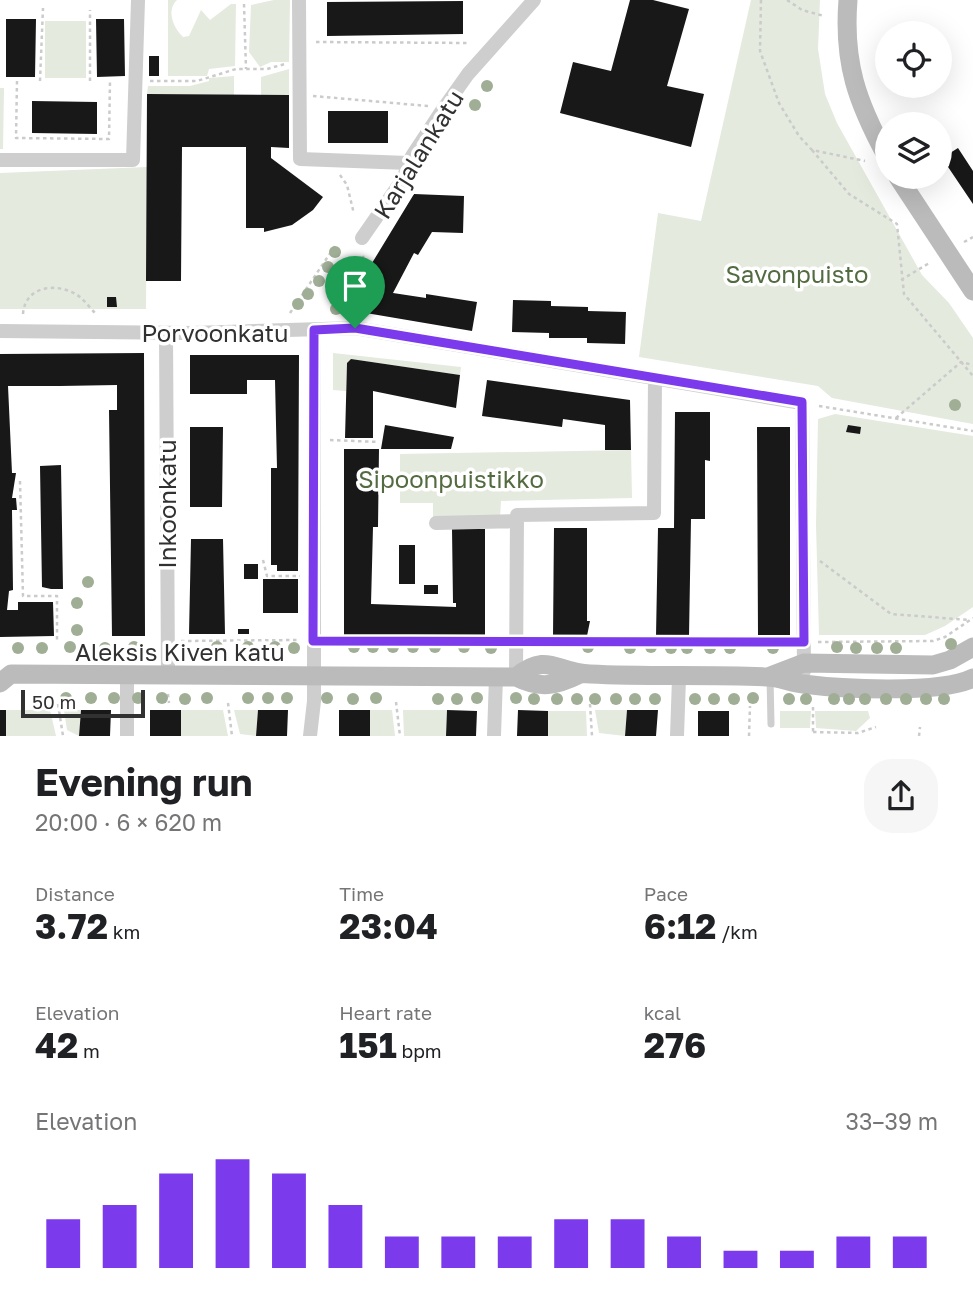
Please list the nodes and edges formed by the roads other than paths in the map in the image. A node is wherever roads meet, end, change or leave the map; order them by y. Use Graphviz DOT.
graph roads {
  1 [pos="138,0"];
  2 [pos="299,0"];
  3 [pos="534,0"];
  4 [pos="848,0"];
  5 [pos="875,134"];
  6 [pos="0,160"];
  7 [pos="408,163"];
  8 [pos="906,189"];
  9 [pos="362,238"];
  10 [pos="973,291"];
  11 [pos="314,330"];
  12 [pos="0,331"];
  13 [pos="166,332"];
  14 [pos="655,378"];
  15 [pos="517,521"];
  16 [pos="436,523"];
  17 [pos="973,647"];
  18 [pos="804,663"];
  19 [pos="4,673"];
  20 [pos="127,676"];
  21 [pos="168,676"];
  22 [pos="313,676"];
  23 [pos="770,676"];
  24 [pos="506,677"];
  25 [pos="679,678"];
  26 [pos="973,678"];
  27 [pos="804,685"];
  28 [pos="771,724"];
  29 [pos="127,736"];
  30 [pos="310,736"];
  31 [pos="494,736"];
  32 [pos="677,736"];
  1 -- 6 [label="street"];
  2 -- 7 [label="street"];
  3 -- 7 [label="street, Karjalankatu"];
  4 -- 5 [label="main road"];
  7 -- 9 [label="street, Karjalankatu"];
  8 -- 10 [label="main road"];
  11 -- 13 [label="street, Porvoonkatu"];
  11 -- 14 [label="street, Porvoonkatu"];
  11 -- 22 [label="street"];
  12 -- 13 [label="street, Porvoonkatu"];
  13 -- 21 [label="street, Inkoonkatu"];
  14 -- 15 [label="street"];
  14 -- 18 [label="street, Porvoonkatu"];
  15 -- 16 [label="street"];
  15 -- 24 [label="street"];
  17 -- 18 [label="main road, Aleksis Kiven katu"];
  18 -- 23 [label="main road, Aleksis Kiven katu"];
  18 -- 27 [label="street"];
  19 -- 20 [label="main road, Aleksis Kiven katu"];
  20 -- 21 [label="main road, Aleksis Kiven katu"];
  20 -- 29 [label="street"];
  21 -- 22 [label="main road, Aleksis Kiven katu"];
  22 -- 24 [label="main road, Aleksis Kiven katu"];
  22 -- 30 [label="street"];
  23 -- 25 [label="main road, Aleksis Kiven katu"];
  23 -- 27 [label="main road, Aleksis Kiven katu"];
  23 -- 28 [label="lane"];
  24 -- 25 [label="main road, Aleksis Kiven katu"];
  24 -- 31 [label="street"];
  25 -- 32 [label="street"];
  26 -- 27 [label="main road, Aleksis Kiven katu"];
}
